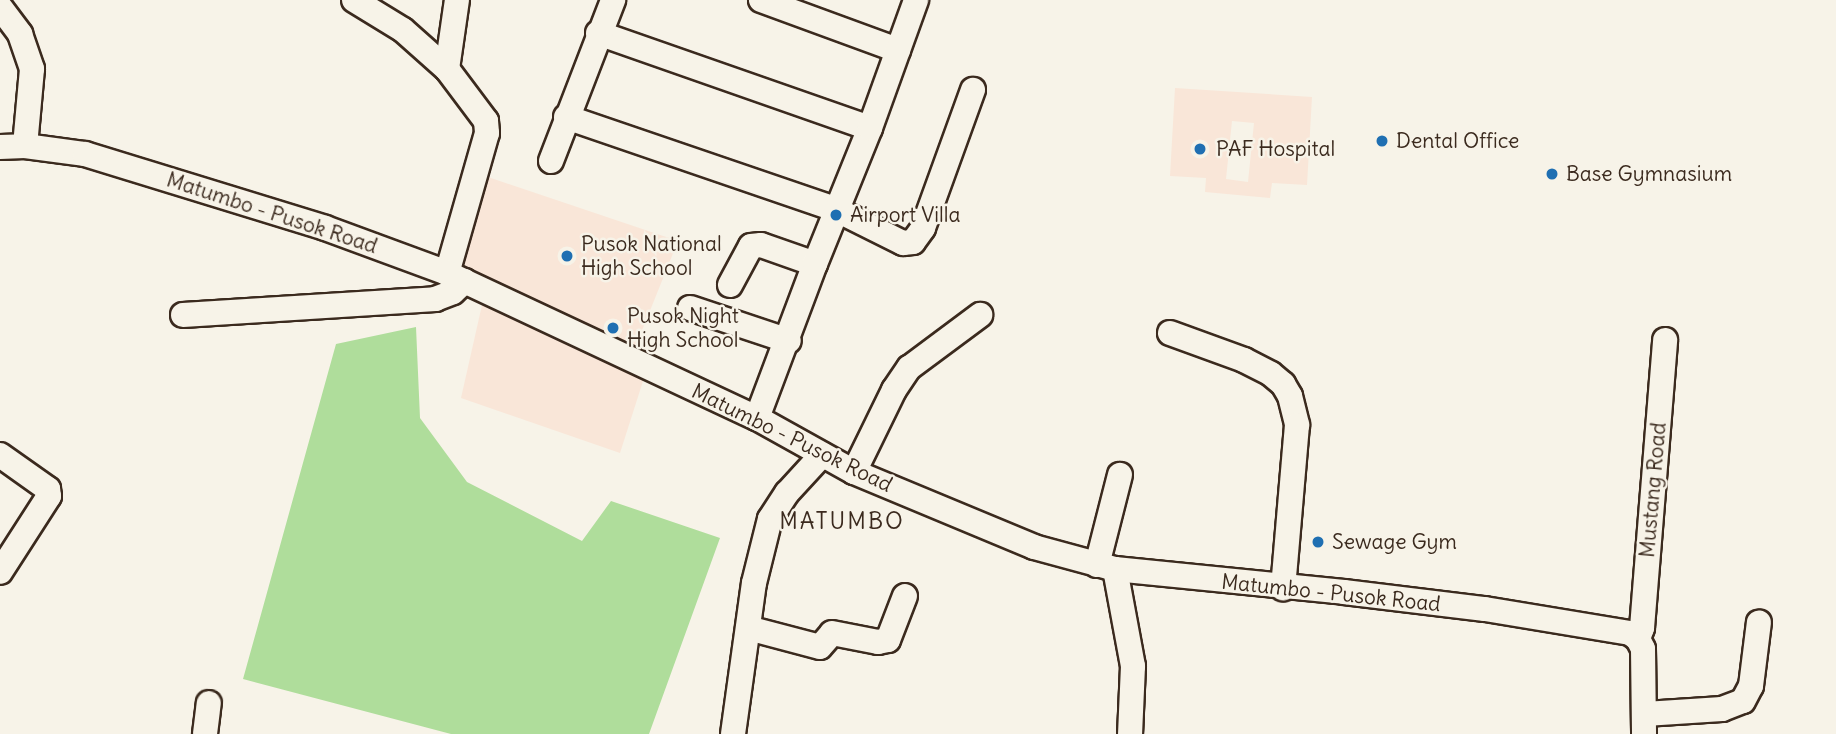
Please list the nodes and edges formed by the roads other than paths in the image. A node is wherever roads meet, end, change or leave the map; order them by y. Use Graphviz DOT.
graph roads {
  1 [pos="354,0"];
  2 [pos="457,0"];
  3 [pos="612,0"];
  4 [pos="761,0"];
  5 [pos="916,0"];
  6 [pos="0,6"];
  7 [pos="598,33"];
  8 [pos="10,35"];
  9 [pos="898,50"];
  10 [pos="447,69"];
  11 [pos="973,90"];
  12 [pos="566,117"];
  13 [pos="870,128"];
  14 [pos="25,146"];
  15 [pos="0,147"];
  16 [pos="551,161"];
  17 [pos="837,210"];
  18 [pos="815,264"];
  19 [pos="456,277"];
  20 [pos="730,285"];
  21 [pos="690,308"];
  22 [pos="183,315"];
  23 [pos="980,315"];
  24 [pos="1170,333"];
  25 [pos="1665,340"];
  26 [pos="789,341"];
  27 [pos="757,418"];
  28 [pos="0,455"];
  29 [pos="822,455"];
  30 [pos="854,472"];
  31 [pos="1120,475"];
  32 [pos="1106,567"];
  33 [pos="0,572"];
  34 [pos="1283,588"];
  35 [pos="905,596"];
  36 [pos="1759,622"];
  37 [pos="748,628"];
  38 [pos="1638,639"];
  39 [pos="209,704"];
  40 [pos="1645,724"];
  41 [pos="205,734"];
  42 [pos="733,734"];
  43 [pos="1130,734"];
  1 -- 10 [label="street"];
  2 -- 10 [label="street"];
  3 -- 7 [label="street"];
  4 -- 9 [label="street"];
  5 -- 9 [label="street"];
  6 -- 8 [label="street"];
  7 -- 12 [label="street"];
  7 -- 13 [label="street"];
  8 -- 14 [label="street"];
  9 -- 13 [label="street"];
  10 -- 19 [label="street"];
  11 -- 17 [label="street"];
  12 -- 16 [label="street"];
  12 -- 17 [label="street"];
  13 -- 17 [label="street"];
  14 -- 15 [label="street, Matumbo - Pusok Road"];
  14 -- 19 [label="street, Matumbo - Pusok Road"];
  17 -- 18 [label="street"];
  18 -- 20 [label="street"];
  18 -- 26 [label="street"];
  19 -- 22 [label="street"];
  19 -- 27 [label="street, Matumbo - Pusok Road"];
  21 -- 26 [label="street"];
  23 -- 30 [label="street"];
  24 -- 34 [label="street"];
  25 -- 38 [label="street, Mustang Road"];
  26 -- 27 [label="street"];
  27 -- 29 [label="street, Matumbo - Pusok Road"];
  28 -- 33 [label="street"];
  29 -- 30 [label="street, Matumbo - Pusok Road"];
  29 -- 37 [label="street"];
  30 -- 32 [label="street, Matumbo - Pusok Road"];
  31 -- 32 [label="street"];
  32 -- 34 [label="street, Matumbo - Pusok Road"];
  32 -- 43 [label="street"];
  34 -- 38 [label="street, Matumbo - Pusok Road"];
  35 -- 37 [label="street"];
  36 -- 40 [label="street"];
  37 -- 42 [label="street"];
  38 -- 40 [label="street"];
  39 -- 41 [label="street"];
}
